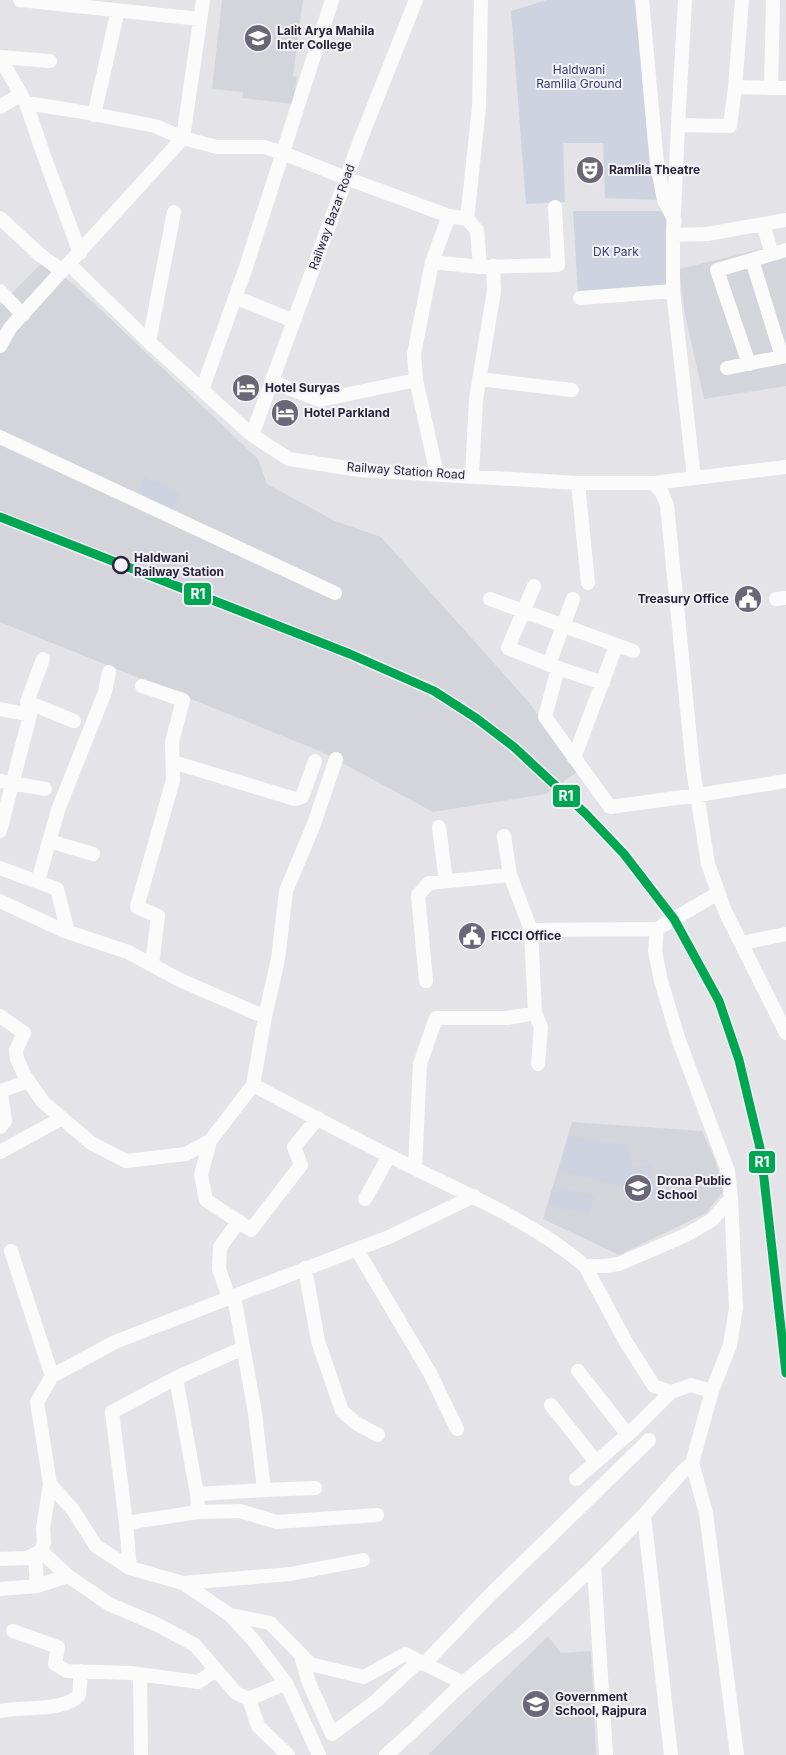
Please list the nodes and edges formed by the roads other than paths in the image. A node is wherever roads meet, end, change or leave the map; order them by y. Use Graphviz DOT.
graph roads {
  1 [pos="20,0"];
  2 [pos="203,0"];
  3 [pos="332,0"];
  4 [pos="416,0"];
  5 [pos="481,0"];
  6 [pos="642,0"];
  7 [pos="685,0"];
  8 [pos="742,0"];
  9 [pos="773,0"];
  10 [pos="118,10"];
  11 [pos="200,19"];
  12 [pos="0,58"];
  13 [pos="50,61"];
  14 [pos="735,87"];
  15 [pos="771,88"];
  16 [pos="786,88"];
  17 [pos="23,98"];
  18 [pos="0,107"];
  19 [pos="94,115"];
  20 [pos="678,125"];
  21 [pos="183,138"];
  22 [pos="283,153"];
  23 [pos="346,178"];
  24 [pos="555,207"];
  25 [pos="174,212"];
  26 [pos="449,216"];
  27 [pos="0,218"];
  28 [pos="467,219"];
  29 [pos="786,220"];
  30 [pos="763,224"];
  31 [pos="674,228"];
  32 [pos="786,250"];
  33 [pos="80,253"];
  34 [pos="772,254"];
  35 [pos="752,260"];
  36 [pos="432,262"];
  37 [pos="487,266"];
  38 [pos="66,268"];
  39 [pos="0,290"];
  40 [pos="673,291"];
  41 [pos="235,297"];
  42 [pos="580,298"];
  43 [pos="23,315"];
  44 [pos="294,321"];
  45 [pos="149,342"];
  46 [pos="0,346"];
  47 [pos="784,357"];
  48 [pos="749,364"];
  49 [pos="726,368"];
  50 [pos="479,379"];
  51 [pos="416,380"];
  52 [pos="272,382"];
  53 [pos="202,390"];
  54 [pos="572,390"];
  55 [pos="252,435"];
  56 [pos="0,437"];
  57 [pos="786,467"];
  58 [pos="437,474"];
  59 [pos="472,476"];
  60 [pos="694,478"];
  61 [pos="578,483"];
  62 [pos="653,483"];
  63 [pos="588,583"];
  64 [pos="534,586"];
  65 [pos="335,594"];
  66 [pos="490,599"];
  67 [pos="573,600"];
  68 [pos="524,611"];
  69 [pos="563,626"];
  70 [pos="616,646"];
  71 [pos="633,651"];
  72 [pos="43,659"];
  73 [pos="553,666"];
  74 [pos="109,672"];
  75 [pos="603,683"];
  76 [pos="142,686"];
  77 [pos="28,708"];
  78 [pos="0,709"];
  79 [pos="74,721"];
  80 [pos="574,758"];
  81 [pos="336,760"];
  82 [pos="315,761"];
  83 [pos="173,762"];
  84 [pos="786,780"];
  85 [pos="6,782"];
  86 [pos="45,789"];
  87 [pos="698,795"];
  88 [pos="439,827"];
  89 [pos="0,831"];
  90 [pos="504,836"];
  91 [pos="49,841"];
  92 [pos="93,854"];
  93 [pos="0,868"];
  94 [pos="510,875"];
  95 [pos="38,881"];
  96 [pos="446,881"];
  97 [pos="718,893"];
  98 [pos="0,901"];
  99 [pos="656,929"];
  100 [pos="531,930"];
  101 [pos="68,932"];
  102 [pos="786,934"];
  103 [pos="742,943"];
  104 [pos="152,965"];
  105 [pos="426,981"];
  106 [pos="535,1013"];
  107 [pos="0,1016"];
  108 [pos="265,1017"];
  109 [pos="786,1034"];
  110 [pos="538,1064"];
  111 [pos="29,1081"];
  112 [pos="253,1085"];
  113 [pos="62,1118"];
  114 [pos="318,1118"];
  115 [pos="0,1127"];
  116 [pos="210,1141"];
  117 [pos="0,1152"];
  118 [pos="390,1156"];
  119 [pos="415,1168"];
  120 [pos="474,1196"];
  121 [pos="731,1198"];
  122 [pos="365,1199"];
  123 [pos="238,1221"];
  124 [pos="356,1250"];
  125 [pos="11,1251"];
  126 [pos="585,1266"];
  127 [pos="305,1268"];
  128 [pos="232,1297"];
  129 [pos="243,1348"];
  130 [pos="578,1371"];
  131 [pos="52,1376"];
  132 [pos="176,1378"];
  133 [pos="712,1391"];
  134 [pos="671,1392"];
  135 [pos="551,1405"];
  136 [pos="458,1429"];
  137 [pos="378,1435"];
  138 [pos="628,1435"];
  139 [pos="649,1440"];
  140 [pos="596,1462"];
  141 [pos="692,1463"];
  142 [pos="576,1479"];
  143 [pos="50,1484"];
  144 [pos="315,1488"];
  145 [pos="264,1490"];
  146 [pos="197,1494"];
  147 [pos="198,1512"];
  148 [pos="377,1515"];
  149 [pos="644,1515"];
  150 [pos="126,1523"];
  151 [pos="38,1553"];
  152 [pos="0,1559"];
  153 [pos="363,1560"];
  154 [pos="594,1566"];
  155 [pos="130,1568"];
  156 [pos="68,1576"];
  157 [pos="182,1582"];
  158 [pos="36,1586"];
  159 [pos="0,1589"];
  160 [pos="230,1615"];
  161 [pos="13,1631"];
  162 [pos="301,1655"];
  163 [pos="422,1662"];
  164 [pos="216,1670"];
  165 [pos="81,1671"];
  166 [pos="140,1674"];
  167 [pos="286,1683"];
  168 [pos="463,1683"];
  169 [pos="248,1700"];
  170 [pos="0,1711"];
  171 [pos="332,1734"];
  172 [pos="316,1749"];
  173 [pos="141,1755"];
  174 [pos="288,1755"];
  175 [pos="386,1755"];
  176 [pos="606,1755"];
  177 [pos="671,1755"];
  178 [pos="737,1755"];
  1 -- 10 [label="street"];
  2 -- 11 [label="street"];
  3 -- 22 [label="street"];
  4 -- 23 [label="street, Railway Bazar Road"];
  5 -- 28 [label="street"];
  6 -- 31 [label="street"];
  7 -- 20 [label="street"];
  8 -- 14 [label="street"];
  9 -- 15 [label="street"];
  10 -- 11 [label="street"];
  10 -- 19 [label="street"];
  11 -- 21 [label="street"];
  12 -- 13 [label="street"];
  12 -- 17 [label="street"];
  14 -- 15 [label="street"];
  14 -- 20 [label="street"];
  15 -- 16 [label="street"];
  17 -- 18 [label="street"];
  17 -- 19 [label="street"];
  17 -- 33 [label="street"];
  19 -- 21 [label="street"];
  20 -- 31 [label="street"];
  21 -- 22 [label="street"];
  21 -- 33 [label="street"];
  22 -- 23 [label="street"];
  22 -- 41 [label="street"];
  23 -- 26 [label="street"];
  23 -- 44 [label="street, Railway Bazar Road"];
  24 -- 37 [label="street"];
  25 -- 45 [label="street"];
  26 -- 28 [label="street"];
  26 -- 36 [label="street"];
  27 -- 38 [label="street, Railway Station Road"];
  28 -- 37 [label="street"];
  29 -- 30 [label="street"];
  30 -- 31 [label="street"];
  30 -- 34 [label="street"];
  31 -- 40 [label="street"];
  32 -- 34 [label="street"];
  33 -- 38 [label="street"];
  34 -- 35 [label="street"];
  35 -- 47 [label="street"];
  35 -- 48 [label="street"];
  36 -- 37 [label="street"];
  36 -- 51 [label="street"];
  37 -- 50 [label="street"];
  38 -- 43 [label="street"];
  38 -- 45 [label="street, Railway Station Road"];
  39 -- 43 [label="street"];
  40 -- 42 [label="street"];
  40 -- 60 [label="street"];
  41 -- 44 [label="street"];
  41 -- 53 [label="street"];
  43 -- 46 [label="street"];
  44 -- 52 [label="street, Railway Bazar Road"];
  45 -- 53 [label="street, Railway Station Road"];
  47 -- 48 [label="street"];
  48 -- 49 [label="street"];
  50 -- 54 [label="street"];
  50 -- 59 [label="street"];
  51 -- 52 [label="street"];
  51 -- 58 [label="street"];
  52 -- 55 [label="street, Railway Bazar Road"];
  53 -- 55 [label="street, Railway Station Road"];
  55 -- 58 [label="street, Railway Station Road"];
  56 -- 65 [label="street"];
  57 -- 60 [label="street, Railway Station Road"];
  58 -- 59 [label="street, Railway Station Road"];
  59 -- 61 [label="street, Railway Station Road"];
  60 -- 62 [label="street, Railway Station Road"];
  61 -- 62 [label="street, Railway Station Road"];
  61 -- 63 [label="street"];
  62 -- 87 [label="street"];
  64 -- 68 [label="street"];
  66 -- 68 [label="street"];
  67 -- 69 [label="street"];
  68 -- 69 [label="street"];
  68 -- 73 [label="street"];
  69 -- 70 [label="street"];
  69 -- 73 [label="street"];
  70 -- 71 [label="street"];
  70 -- 75 [label="street"];
  72 -- 77 [label="street"];
  73 -- 75 [label="street"];
  73 -- 80 [label="street"];
  74 -- 91 [label="street"];
  75 -- 80 [label="street"];
  76 -- 83 [label="street"];
  77 -- 78 [label="street"];
  77 -- 79 [label="street"];
  77 -- 85 [label="street"];
  80 -- 87 [label="street"];
  81 -- 108 [label="street"];
  82 -- 83 [label="street"];
  83 -- 104 [label="street"];
  84 -- 87 [label="street"];
  85 -- 86 [label="street"];
  85 -- 89 [label="street"];
  87 -- 97 [label="street"];
  88 -- 96 [label="street"];
  90 -- 94 [label="street"];
  91 -- 92 [label="street"];
  91 -- 95 [label="street"];
  93 -- 95 [label="street"];
  94 -- 96 [label="street"];
  94 -- 100 [label="street"];
  95 -- 101 [label="street"];
  96 -- 105 [label="street"];
  97 -- 99 [label="street"];
  97 -- 103 [label="street"];
  98 -- 101 [label="street"];
  99 -- 100 [label="street"];
  99 -- 121 [label="street"];
  100 -- 106 [label="street"];
  101 -- 104 [label="street"];
  102 -- 103 [label="street"];
  103 -- 109 [label="street"];
  104 -- 108 [label="street"];
  106 -- 110 [label="street"];
  106 -- 119 [label="street"];
  107 -- 111 [label="street"];
  108 -- 112 [label="street"];
  111 -- 113 [label="street"];
  111 -- 115 [label="street"];
  112 -- 114 [label="street"];
  112 -- 116 [label="street"];
  113 -- 116 [label="street"];
  113 -- 117 [label="street"];
  114 -- 118 [label="street"];
  114 -- 123 [label="street"];
  116 -- 123 [label="street"];
  118 -- 119 [label="street"];
  118 -- 122 [label="street"];
  119 -- 120 [label="street"];
  120 -- 124 [label="street"];
  120 -- 126 [label="street"];
  121 -- 126 [label="street"];
  121 -- 133 [label="street"];
  123 -- 128 [label="street"];
  124 -- 127 [label="street"];
  124 -- 136 [label="street"];
  125 -- 131 [label="street"];
  126 -- 134 [label="street"];
  127 -- 128 [label="street"];
  127 -- 137 [label="street"];
  128 -- 129 [label="street"];
  128 -- 131 [label="street"];
  129 -- 132 [label="street"];
  129 -- 145 [label="street"];
  130 -- 138 [label="street"];
  131 -- 143 [label="street"];
  132 -- 146 [label="street"];
  132 -- 150 [label="street"];
  133 -- 134 [label="street"];
  133 -- 141 [label="street"];
  134 -- 138 [label="street"];
  135 -- 140 [label="street"];
  138 -- 140 [label="street"];
  139 -- 163 [label="street"];
  140 -- 142 [label="street"];
  141 -- 149 [label="street"];
  141 -- 178 [label="street"];
  143 -- 151 [label="street"];
  143 -- 155 [label="street"];
  144 -- 145 [label="street"];
  145 -- 146 [label="street"];
  146 -- 147 [label="street"];
  147 -- 148 [label="street"];
  147 -- 150 [label="street"];
  149 -- 154 [label="street"];
  149 -- 177 [label="street"];
  150 -- 155 [label="street"];
  151 -- 152 [label="street"];
  151 -- 156 [label="street"];
  151 -- 158 [label="street"];
  153 -- 157 [label="street"];
  154 -- 168 [label="street"];
  154 -- 176 [label="street"];
  155 -- 157 [label="street"];
  156 -- 158 [label="street"];
  156 -- 164 [label="street"];
  157 -- 160 [label="street"];
  158 -- 159 [label="street"];
  160 -- 162 [label="street"];
  160 -- 167 [label="street"];
  161 -- 165 [label="street"];
  162 -- 163 [label="street"];
  162 -- 171 [label="street"];
  163 -- 168 [label="street"];
  163 -- 171 [label="street"];
  164 -- 166 [label="street"];
  164 -- 169 [label="street"];
  165 -- 166 [label="street"];
  165 -- 170 [label="street"];
  166 -- 173 [label="street"];
  167 -- 169 [label="street"];
  167 -- 172 [label="street"];
  168 -- 175 [label="street"];
  169 -- 174 [label="street"];
  171 -- 172 [label="street"];
}
